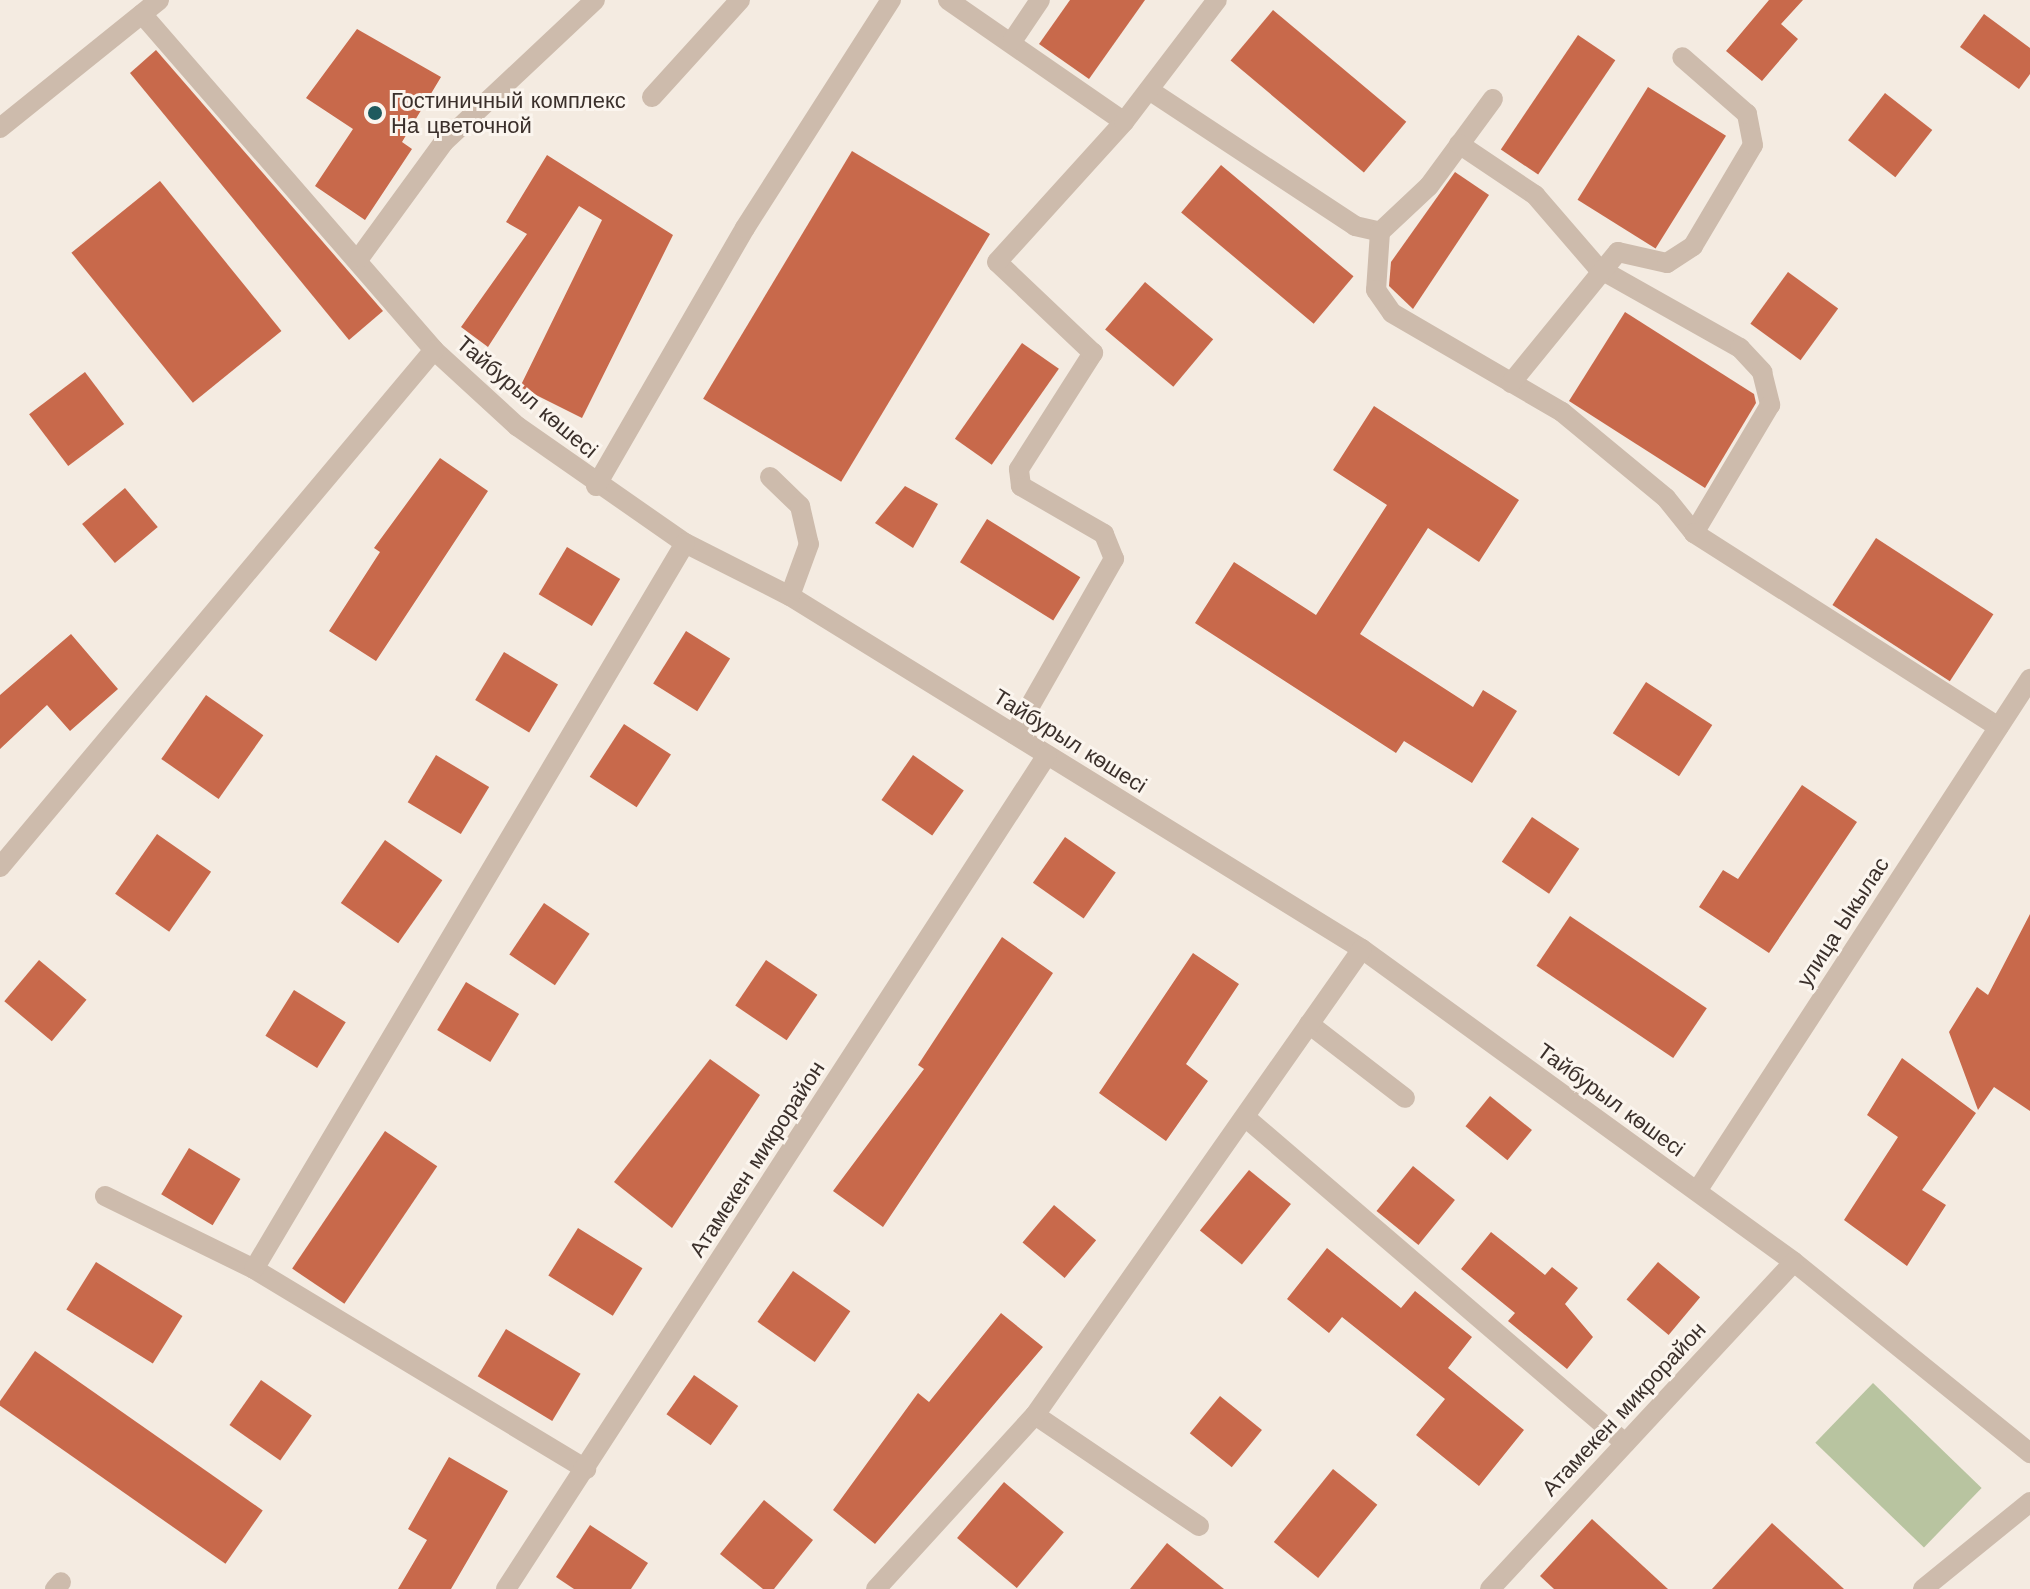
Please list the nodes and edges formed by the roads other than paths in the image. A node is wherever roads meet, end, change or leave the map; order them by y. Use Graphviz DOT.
graph roads {
  1 [pos="159,0"];
  2 [pos="595,0"];
  3 [pos="740,0"];
  4 [pos="891,0"];
  5 [pos="948,0"];
  6 [pos="1040,0"];
  7 [pos="1217,0"];
  8 [pos="142,14"];
  9 [pos="1013,40"];
  10 [pos="1682,57"];
  11 [pos="1149,90"];
  12 [pos="652,97"];
  13 [pos="1493,99"];
  14 [pos="1124,122"];
  15 [pos="0,128"];
  16 [pos="1459,144"];
  17 [pos="1380,232"];
  18 [pos="360,257"];
  19 [pos="1598,268"];
  20 [pos="434,350"];
  21 [pos="1511,383"];
  22 [pos="770,477"];
  23 [pos="596,486"];
  24 [pos="1694,533"];
  25 [pos="685,543"];
  26 [pos="790,596"];
  27 [pos="2030,679"];
  28 [pos="1999,727"];
  29 [pos="1014,734"];
  30 [pos="1047,755"];
  31 [pos="0,867"];
  32 [pos="1362,949"];
  33 [pos="1309,1024"];
  34 [pos="1405,1098"];
  35 [pos="1245,1117"];
  36 [pos="1697,1191"];
  37 [pos="105,1196"];
  38 [pos="1794,1262"];
  39 [pos="254,1269"];
  40 [pos="1035,1415"];
  41 [pos="1625,1443"];
  42 [pos="2030,1453"];
  43 [pos="586,1469"];
  44 [pos="2030,1502"];
  45 [pos="1199,1526"];
  46 [pos="506,1589"];
  47 [pos="876,1589"];
  48 [pos="1490,1589"];
  49 [pos="1923,1589"];
  1 -- 8 [label="street"];
  2 -- 18 [label="street"];
  3 -- 12 [label="street"];
  4 -- 23 [label="street"];
  5 -- 9 [label="street"];
  6 -- 9 [label="street"];
  7 -- 11 [label="street"];
  8 -- 15 [label="street"];
  8 -- 18 [label="street, Тайбурыл көшесі"];
  9 -- 14 [label="street"];
  10 -- 19 [label="street"];
  11 -- 14 [label="street"];
  11 -- 17 [label="street"];
  13 -- 16 [label="street"];
  14 -- 29 [label="street"];
  16 -- 17 [label="street"];
  16 -- 19 [label="street"];
  17 -- 21 [label="street"];
  18 -- 20 [label="street, Тайбурыл көшесі"];
  19 -- 21 [label="street"];
  19 -- 24 [label="street"];
  20 -- 23 [label="street, Тайбурыл көшесі"];
  20 -- 31 [label="street"];
  21 -- 24 [label="street"];
  22 -- 26 [label="street"];
  23 -- 25 [label="street, Тайбурыл көшесі"];
  24 -- 28 [label="street"];
  25 -- 26 [label="street, Тайбурыл көшесі"];
  25 -- 39 [label="street"];
  26 -- 29 [label="street, Тайбурыл көшесі"];
  27 -- 28 [label="street, улица Ыкылас"];
  28 -- 36 [label="street, улица Ыкылас"];
  29 -- 30 [label="street, Тайбурыл көшесі"];
  30 -- 32 [label="street, Тайбурыл көшесі"];
  30 -- 43 [label="street, Атамекен микрорайон"];
  32 -- 33 [label="street"];
  32 -- 36 [label="street, Тайбурыл көшесі"];
  33 -- 34 [label="street"];
  33 -- 35 [label="street"];
  35 -- 40 [label="street"];
  35 -- 41 [label="street"];
  36 -- 38 [label="street, Тайбурыл көшесі"];
  37 -- 39 [label="street"];
  38 -- 41 [label="street, Атамекен микрорайон"];
  38 -- 42 [label="street, Тайбурыл көшесі"];
  39 -- 43 [label="street"];
  40 -- 45 [label="street"];
  40 -- 47 [label="street"];
  41 -- 48 [label="street, Атамекен микрорайон"];
  43 -- 46 [label="street, Атамекен микрорайон"];
  44 -- 49 [label="street"];
}
